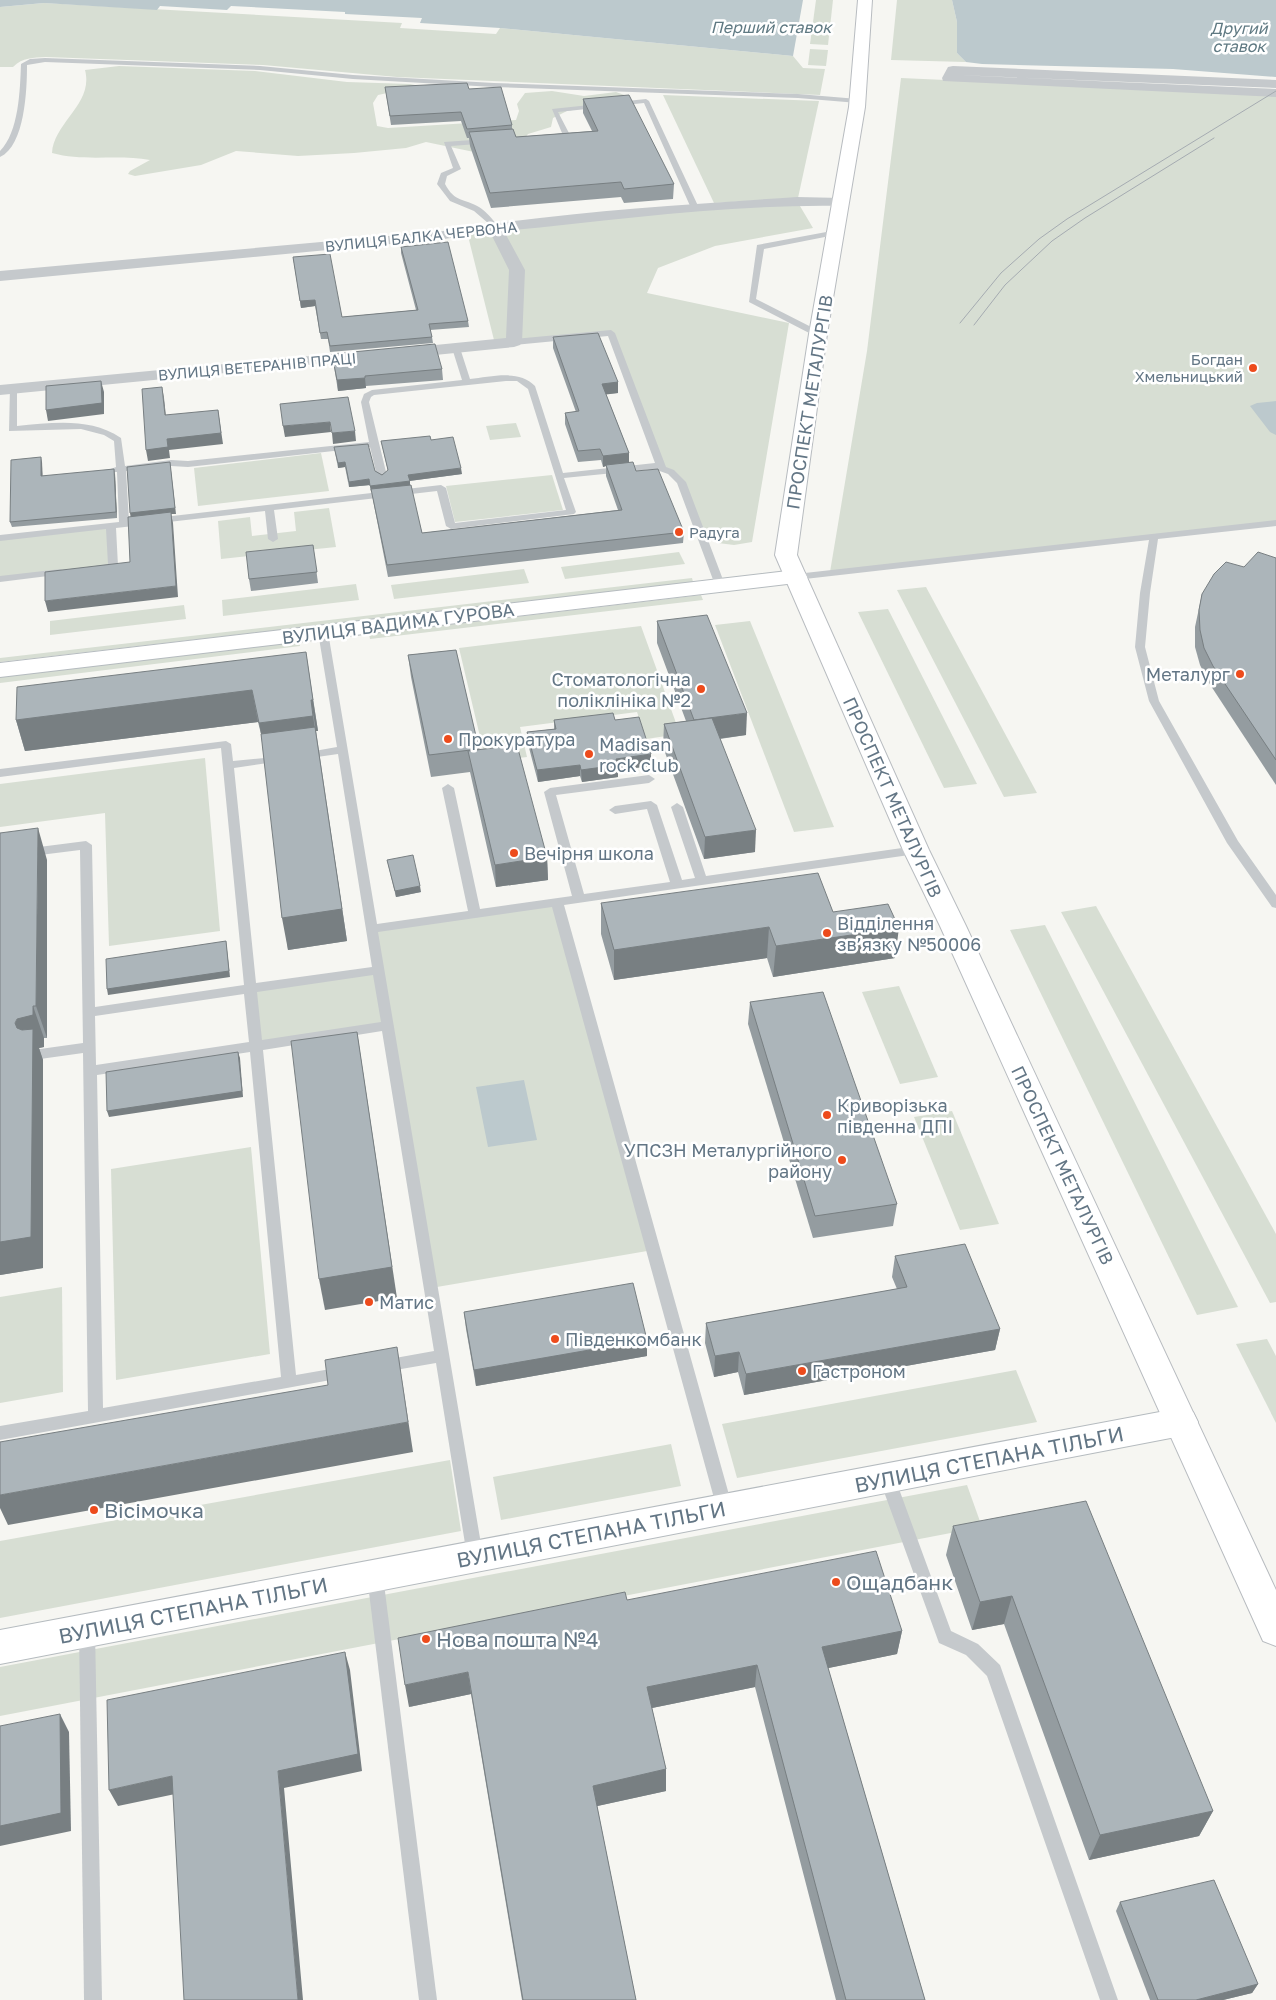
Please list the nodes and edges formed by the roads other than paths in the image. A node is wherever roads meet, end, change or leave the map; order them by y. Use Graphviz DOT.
graph roads {
  1 [pos="866,0"];
  2 [pos="1056,79"];
  3 [pos="1276,84"];
  4 [pos="1276,93"];
  5 [pos="858,101"];
  6 [pos="546,136"];
  7 [pos="496,140"];
  8 [pos="0,155"];
  9 [pos="842,202"];
  10 [pos="695,208"];
  11 [pos="495,227"];
  12 [pos="837,232"];
  13 [pos="0,276"];
  14 [pos="818,334"];
  15 [pos="514,342"];
  16 [pos="456,348"];
  17 [pos="467,382"];
  18 [pos="6,390"];
  19 [pos="12,429"];
  20 [pos="0,431"];
  21 [pos="374,444"];
  22 [pos="121,469"];
  23 [pos="662,469"];
  24 [pos="102,471"];
  25 [pos="382,476"];
  26 [pos="559,476"];
  27 [pos="270,507"];
  28 [pos="1276,523"];
  29 [pos="124,524"];
  30 [pos="112,525"];
  31 [pos="1154,536"];
  32 [pos="0,538"];
  33 [pos="273,540"];
  34 [pos="86,569"];
  35 [pos="67,571"];
  36 [pos="796,576"];
  37 [pos="0,579"];
  38 [pos="720,586"];
  39 [pos="323,632"];
  40 [pos="0,670"];
  41 [pos="342,750"];
  42 [pos="229,765"];
  43 [pos="0,772"];
  44 [pos="649,779"];
  45 [pos="448,788"];
  46 [pos="677,807"];
  47 [pos="615,810"];
  48 [pos="916,850"];
  49 [pos="0,856"];
  50 [pos="702,881"];
  51 [pos="676,884"];
  52 [pos="579,898"];
  53 [pos="557,902"];
  54 [pos="1276,904"];
  55 [pos="475,914"];
  56 [pos="372,929"];
  57 [pos="378,970"];
  58 [pos="251,988"];
  59 [pos="89,1012"];
  60 [pos="388,1026"];
  61 [pos="90,1046"];
  62 [pos="256,1046"];
  63 [pos="33,1055"];
  64 [pos="90,1070"];
  65 [pos="442,1356"];
  66 [pos="289,1383"];
  67 [pos="96,1416"];
  68 [pos="1181,1422"];
  69 [pos="0,1433"];
  70 [pos="886,1478"];
  71 [pos="725,1509"];
  72 [pos="475,1556"];
  73 [pos="375,1575"];
  74 [pos="1276,1629"];
  75 [pos="87,1630"];
  76 [pos="0,1646"];
  77 [pos="93,2000"];
  78 [pos="428,2000"];
  79 [pos="1109,2000"];
  1 -- 5 [label="main road, ПРОСПЕКТ МЕТАЛУРГІВ"];
  2 -- 2 [label="street"];
  2 -- 3 [label="street"];
  2 -- 4 [label="street"];
  5 -- 8 [label="lane"];
  5 -- 9 [label="main road, ПРОСПЕКТ МЕТАЛУРГІВ"];
  6 -- 10 [label="lane"];
  7 -- 11 [label="lane"];
  9 -- 10 [label="street, ВУЛИЦЯ БАЛКА ЧЕРВОНА"];
  9 -- 12 [label="main road, ПРОСПЕКТ МЕТАЛУРГІВ"];
  10 -- 11 [label="street, ВУЛИЦЯ БАЛКА ЧЕРВОНА"];
  11 -- 13 [label="street, ВУЛИЦЯ БАЛКА ЧЕРВОНА"];
  11 -- 15 [label="street"];
  12 -- 14 [label="main road, ПРОСПЕКТ МЕТАЛУРГІВ"];
  12 -- 14 [label="lane"];
  14 -- 36 [label="main road, ПРОСПЕКТ МЕТАЛУРГІВ"];
  15 -- 16 [label="street, ВУЛИЦЯ ВЕТЕРАНІВ ПРАЦІ"];
  15 -- 23 [label="lane"];
  16 -- 17 [label="lane"];
  16 -- 18 [label="street, ВУЛИЦЯ ВЕТЕРАНІВ ПРАЦІ"];
  17 -- 21 [label="lane"];
  17 -- 26 [label="lane"];
  18 -- 19 [label="lane"];
  19 -- 20 [label="lane"];
  19 -- 22 [label="lane"];
  21 -- 22 [label="lane"];
  21 -- 25 [label="lane"];
  22 -- 24 [label="lane"];
  22 -- 29 [label="lane"];
  23 -- 26 [label="lane"];
  23 -- 38 [label="lane"];
  26 -- 27 [label="lane"];
  27 -- 29 [label="lane"];
  27 -- 33 [label="lane"];
  28 -- 31 [label="lane"];
  29 -- 30 [label="lane"];
  30 -- 32 [label="lane"];
  30 -- 34 [label="lane"];
  31 -- 36 [label="lane"];
  31 -- 54 [label="lane"];
  35 -- 37 [label="lane"];
  36 -- 38 [label="main road, ВУЛИЦЯ ВАДИМА ГУРОВА"];
  36 -- 48 [label="main road, ПРОСПЕКТ МЕТАЛУРГІВ"];
  38 -- 39 [label="main road, ВУЛИЦЯ ВАДИМА ГУРОВА"];
  39 -- 40 [label="main road, ВУЛИЦЯ ВАДИМА ГУРОВА"];
  39 -- 41 [label="lane"];
  41 -- 42 [label="lane"];
  41 -- 56 [label="lane"];
  42 -- 43 [label="lane"];
  42 -- 58 [label="lane"];
  44 -- 52 [label="lane"];
  45 -- 55 [label="lane"];
  46 -- 50 [label="lane"];
  47 -- 51 [label="lane"];
  48 -- 50 [label="lane"];
  48 -- 68 [label="main road, ПРОСПЕКТ МЕТАЛУРГІВ"];
  49 -- 59 [label="lane"];
  50 -- 51 [label="lane"];
  51 -- 52 [label="lane"];
  52 -- 53 [label="lane"];
  53 -- 55 [label="lane"];
  53 -- 71 [label="lane"];
  55 -- 56 [label="lane"];
  56 -- 57 [label="lane"];
  57 -- 58 [label="lane"];
  57 -- 60 [label="lane"];
  58 -- 59 [label="lane"];
  58 -- 62 [label="lane"];
  59 -- 61 [label="lane"];
  60 -- 62 [label="lane"];
  60 -- 65 [label="lane"];
  61 -- 63 [label="lane"];
  61 -- 64 [label="lane"];
  62 -- 64 [label="lane"];
  62 -- 66 [label="lane"];
  64 -- 67 [label="lane"];
  65 -- 66 [label="lane"];
  65 -- 72 [label="lane"];
  66 -- 67 [label="lane"];
  67 -- 69 [label="lane"];
  68 -- 70 [label="main road, ВУЛИЦЯ СТЕПАНА ТІЛЬГИ"];
  68 -- 74 [label="main road, ПРОСПЕКТ МЕТАЛУРГІВ"];
  70 -- 71 [label="main road, ВУЛИЦЯ СТЕПАНА ТІЛЬГИ"];
  70 -- 79 [label="lane"];
  71 -- 72 [label="main road, ВУЛИЦЯ СТЕПАНА ТІЛЬГИ"];
  72 -- 73 [label="main road, ВУЛИЦЯ СТЕПАНА ТІЛЬГИ"];
  73 -- 75 [label="main road, ВУЛИЦЯ СТЕПАНА ТІЛЬГИ"];
  73 -- 78 [label="lane"];
  75 -- 76 [label="main road, ВУЛИЦЯ СТЕПАНА ТІЛЬГИ"];
  75 -- 77 [label="lane"];
}
